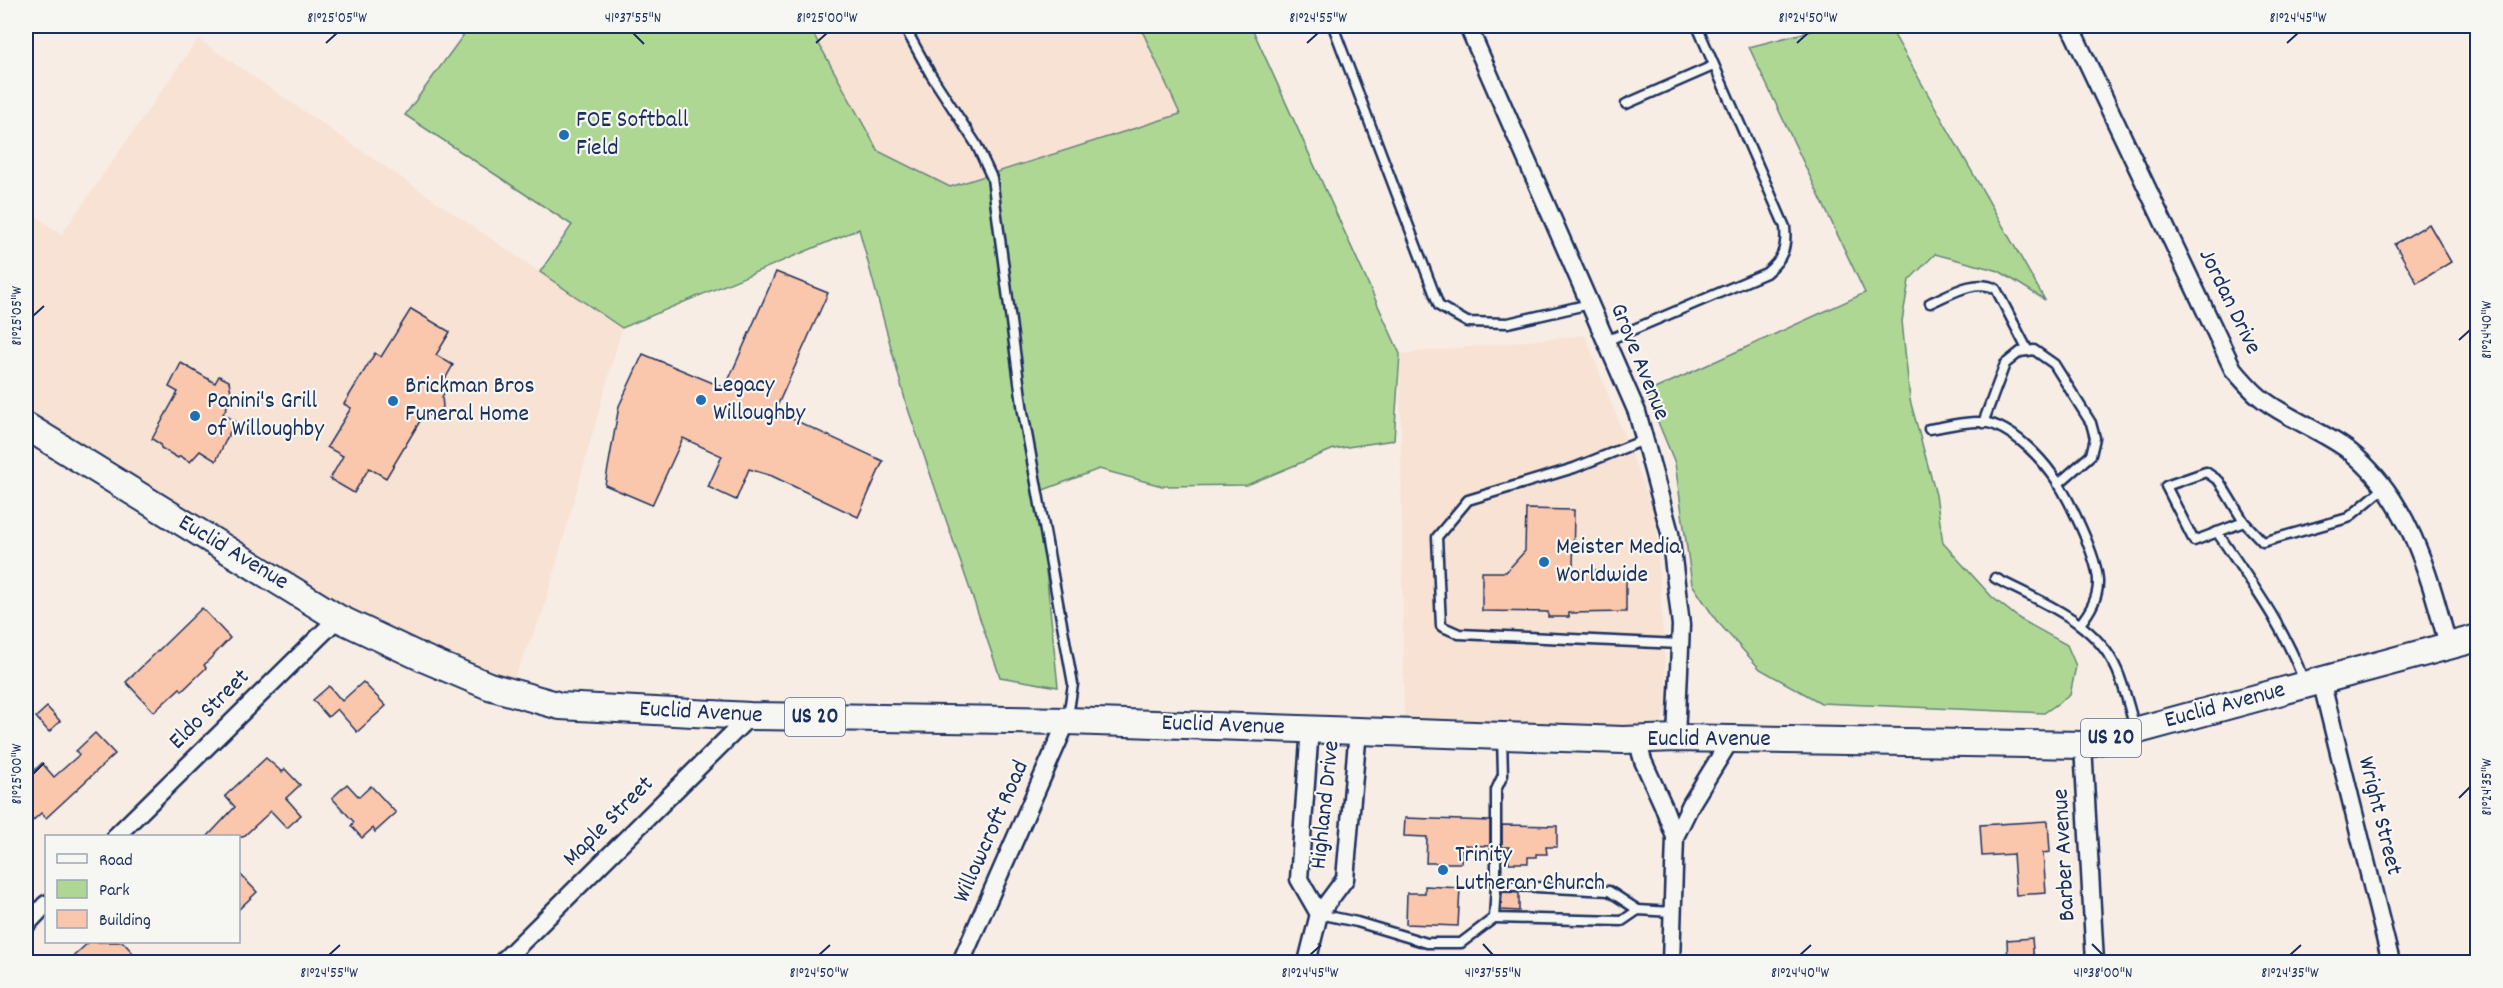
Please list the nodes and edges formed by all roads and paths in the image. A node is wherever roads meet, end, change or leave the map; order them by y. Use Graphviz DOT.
graph roads {
  1 [pos="904,26"];
  2 [pos="1333,26"];
  3 [pos="1468,26"];
  4 [pos="1697,26"];
  5 [pos="2070,26"];
  6 [pos="1713,66"];
  7 [pos="1626,104"];
  8 [pos="1930,303"];
  9 [pos="1590,304"];
  10 [pos="1606,341"];
  11 [pos="2028,351"];
  12 [pos="1983,423"];
  13 [pos="26,426"];
  14 [pos="1929,429"];
  15 [pos="1644,440"];
  16 [pos="2058,484"];
  17 [pos="2384,488"];
  18 [pos="2244,522"];
  19 [pos="2217,532"];
  20 [pos="1995,578"];
  21 [pos="338,618"];
  22 [pos="2080,624"];
  23 [pos="2478,638"];
  24 [pos="1680,644"];
  25 [pos="2448,645"];
  26 [pos="2313,683"];
  27 [pos="750,716"];
  28 [pos="1067,721"];
  29 [pos="1311,728"];
  30 [pos="1358,730"];
  31 [pos="2136,731"];
  32 [pos="1502,734"];
  33 [pos="1676,738"];
  34 [pos="1637,739"];
  35 [pos="1731,739"];
  36 [pos="2083,745"];
  37 [pos="118,835"];
  38 [pos="1675,837"];
  39 [pos="1496,885"];
  40 [pos="45,905"];
  41 [pos="1638,910"];
  42 [pos="1672,912"];
  43 [pos="1319,914"];
  44 [pos="1494,918"];
  45 [pos="26,925"];
  46 [pos="502,963"];
  47 [pos="961,963"];
  48 [pos="1307,963"];
  49 [pos="1671,963"];
  50 [pos="2095,963"];
  51 [pos="2391,963"];
  1 -- 28 [label="lane"];
  2 -- 9 [label="lane"];
  3 -- 9 [label="street, Grove Avenue"];
  4 -- 6 [label="lane"];
  5 -- 17 [label="street, Jordan Drive"];
  6 -- 7 [label="lane"];
  6 -- 10 [label="lane"];
  8 -- 11 [label="lane"];
  9 -- 10 [label="street, Grove Avenue"];
  10 -- 15 [label="street, Grove Avenue"];
  11 -- 12 [label="lane"];
  11 -- 16 [label="lane"];
  12 -- 14 [label="lane"];
  12 -- 16 [label="lane"];
  13 -- 21 [label="main road, Euclid Avenue / US 20"];
  15 -- 24 [label="street, Grove Avenue"];
  15 -- 24 [label="lane"];
  16 -- 22 [label="lane"];
  17 -- 18 [label="lane"];
  17 -- 25 [label="street, Jordan Drive"];
  18 -- 19 [label="lane"];
  18 -- 19 [label="lane"];
  19 -- 26 [label="lane"];
  20 -- 22 [label="lane"];
  21 -- 27 [label="main road, Euclid Avenue / US 20"];
  21 -- 37 [label="street, Eldo Street"];
  22 -- 31 [label="lane"];
  23 -- 25 [label="main road, Euclid Avenue / US 20"];
  24 -- 33 [label="street, Grove Avenue"];
  25 -- 26 [label="main road, Euclid Avenue / US 20"];
  26 -- 31 [label="main road, Euclid Avenue / US 20"];
  26 -- 51 [label="street, Wright Street"];
  27 -- 28 [label="main road, Euclid Avenue / US 20"];
  27 -- 46 [label="street, Maple Street"];
  28 -- 29 [label="main road, Euclid Avenue / US 20"];
  28 -- 47 [label="street, Willowcroft Road"];
  29 -- 30 [label="main road, Euclid Avenue / US 20"];
  29 -- 43 [label="street, Highland Drive"];
  30 -- 32 [label="main road, Euclid Avenue / US 20"];
  30 -- 43 [label="street, Highland Drive"];
  31 -- 36 [label="main road, Euclid Avenue / US 20"];
  32 -- 34 [label="main road, Euclid Avenue / US 20"];
  32 -- 39 [label="lane"];
  33 -- 34 [label="main road, Euclid Avenue / US 20"];
  33 -- 35 [label="main road, Euclid Avenue / US 20"];
  34 -- 38 [label="street"];
  35 -- 36 [label="main road, Euclid Avenue / US 20"];
  35 -- 38 [label="street"];
  36 -- 50 [label="street, Barber Avenue"];
  38 -- 42 [label="street"];
  39 -- 41 [label="lane"];
  39 -- 44 [label="lane"];
  40 -- 45 [label="street"];
  41 -- 42 [label="lane"];
  41 -- 44 [label="lane"];
  42 -- 49 [label="street"];
  43 -- 44 [label="lane"];
  43 -- 48 [label="street, Highland Drive"];
}
